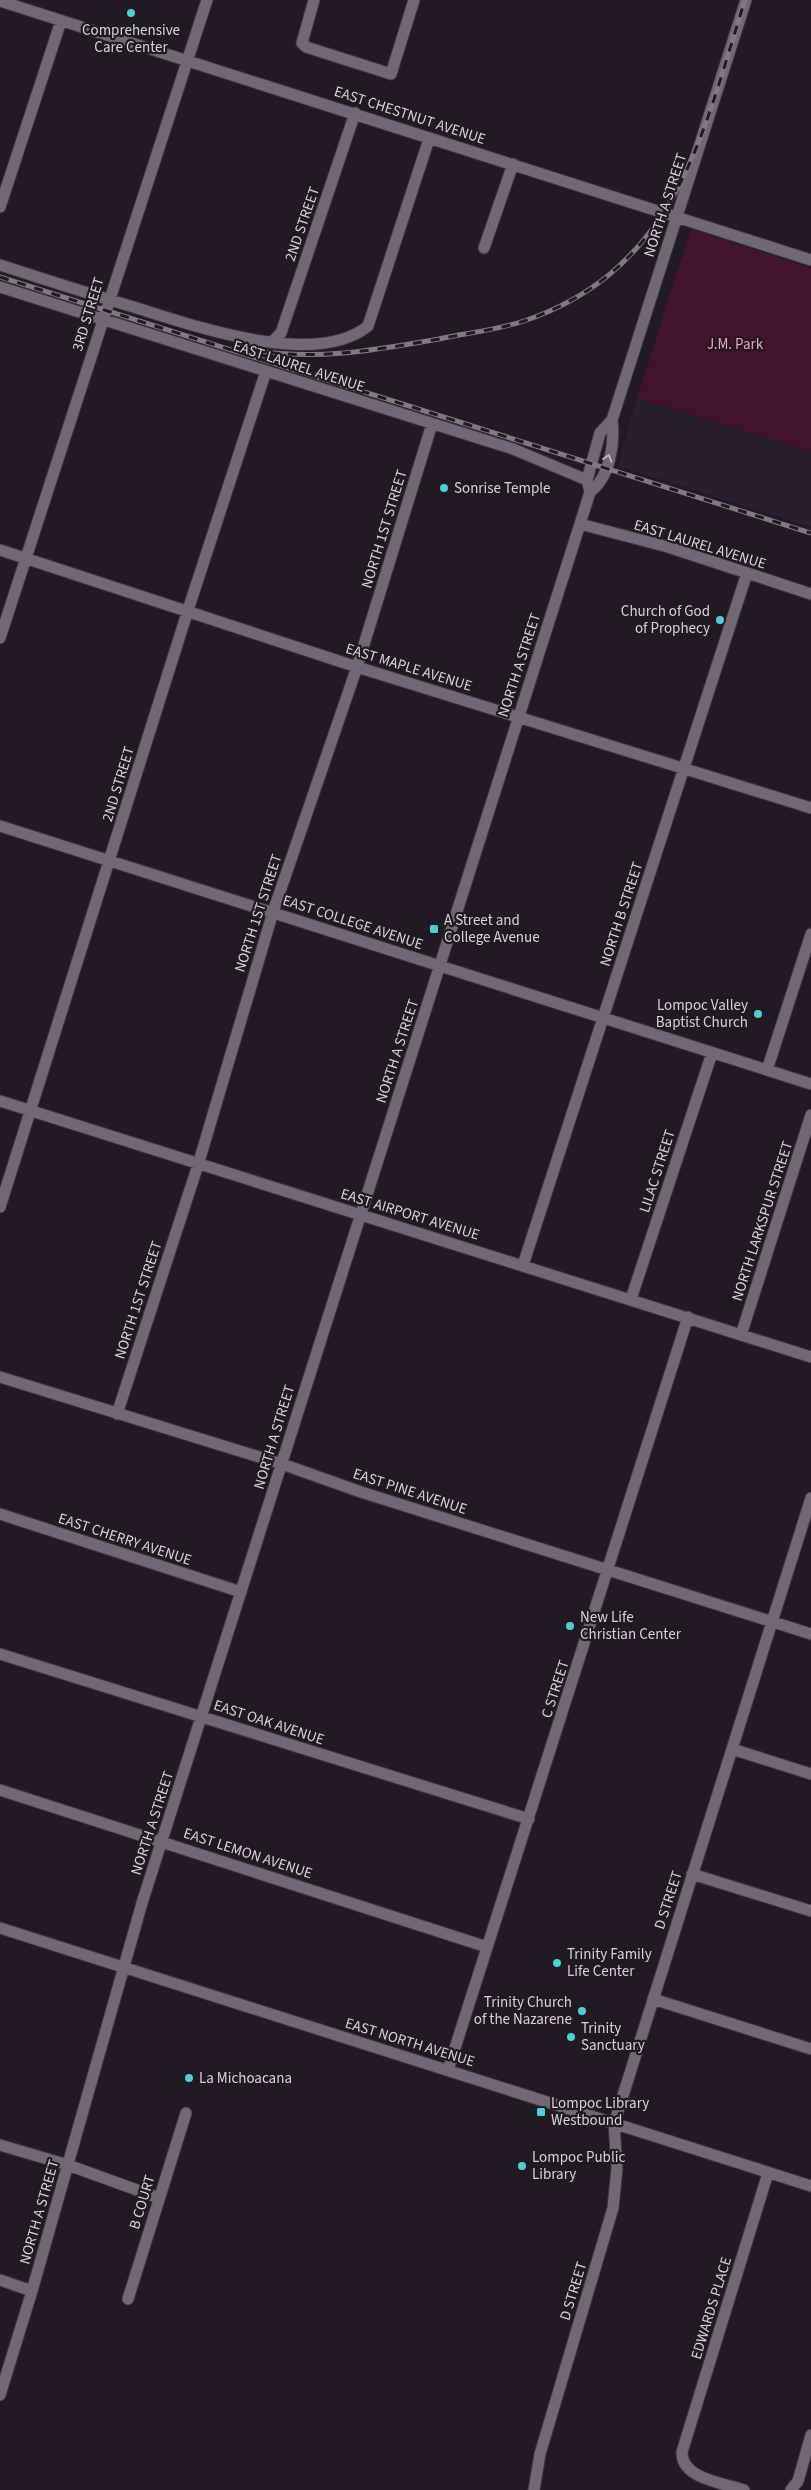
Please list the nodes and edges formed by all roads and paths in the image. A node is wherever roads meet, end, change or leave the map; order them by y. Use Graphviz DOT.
graph roads {
  1 [pos="207,0"];
  2 [pos="314,0"];
  3 [pos="414,0"];
  4 [pos="746,0"];
  5 [pos="0,1"];
  6 [pos="25,4"];
  7 [pos="61,21"];
  8 [pos="187,61"];
  9 [pos="355,113"];
  10 [pos="429,138"];
  11 [pos="513,164"];
  12 [pos="0,207"];
  13 [pos="677,218"];
  14 [pos="484,248"];
  15 [pos="811,260"];
  16 [pos="0,265"];
  17 [pos="0,286"];
  18 [pos="108,299"];
  19 [pos="104,319"];
  20 [pos="273,341"];
  21 [pos="266,371"];
  22 [pos="612,420"];
  23 [pos="432,424"];
  24 [pos="587,480"];
  25 [pos="590,492"];
  26 [pos="580,524"];
  27 [pos="0,550"];
  28 [pos="26,559"];
  29 [pos="748,573"];
  30 [pos="811,594"];
  31 [pos="188,610"];
  32 [pos="0,638"];
  33 [pos="357,667"];
  34 [pos="518,717"];
  35 [pos="684,769"];
  36 [pos="811,808"];
  37 [pos="0,826"];
  38 [pos="110,860"];
  39 [pos="273,912"];
  40 [pos="811,934"];
  41 [pos="439,967"];
  42 [pos="603,1018"];
  43 [pos="712,1053"];
  44 [pos="767,1070"];
  45 [pos="811,1084"];
  46 [pos="0,1101"];
  47 [pos="31,1111"];
  48 [pos="811,1115"];
  49 [pos="198,1165"];
  50 [pos="0,1207"];
  51 [pos="360,1214"];
  52 [pos="522,1265"];
  53 [pos="631,1298"];
  54 [pos="688,1317"];
  55 [pos="741,1335"];
  56 [pos="811,1357"];
  57 [pos="0,1377"];
  58 [pos="117,1414"];
  59 [pos="282,1464"];
  60 [pos="811,1498"];
  61 [pos="0,1514"];
  62 [pos="608,1571"];
  63 [pos="241,1592"];
  64 [pos="772,1622"];
  65 [pos="811,1634"];
  66 [pos="0,1654"];
  67 [pos="201,1717"];
  68 [pos="732,1749"];
  69 [pos="811,1774"];
  70 [pos="0,1790"];
  71 [pos="529,1819"];
  72 [pos="162,1841"];
  73 [pos="692,1874"];
  74 [pos="811,1911"];
  75 [pos="1,1930"];
  76 [pos="487,1947"];
  77 [pos="123,1968"];
  78 [pos="653,1999"];
  79 [pos="811,2050"];
  80 [pos="448,2070"];
  81 [pos="186,2113"];
  82 [pos="614,2124"];
  83 [pos="0,2145"];
  84 [pos="68,2165"];
  85 [pos="768,2173"];
  86 [pos="811,2186"];
  87 [pos="159,2198"];
  88 [pos="0,2280"];
  89 [pos="32,2291"];
  90 [pos="128,2300"];
  91 [pos="0,2395"];
  92 [pos="811,2434"];
  93 [pos="534,2490"];
  94 [pos="744,2490"];
  95 [pos="791,2490"];
  1 -- 8 [label="street, 3RD STREET"];
  2 -- 3 [label="street"];
  4 -- 13 [label="street, NORTH A STREET"];
  5 -- 6 [label="street, EAST CHESTNUT AVENUE"];
  6 -- 7 [label="street, EAST CHESTNUT AVENUE"];
  7 -- 8 [label="street, EAST CHESTNUT AVENUE"];
  7 -- 12 [label="street"];
  8 -- 9 [label="street, EAST CHESTNUT AVENUE"];
  8 -- 18 [label="street, 3RD STREET"];
  9 -- 10 [label="street, EAST CHESTNUT AVENUE"];
  9 -- 20 [label="street, 2ND STREET"];
  10 -- 11 [label="street, EAST CHESTNUT AVENUE"];
  10 -- 20 [label="street, EAST LAUREL AVENUE"];
  11 -- 13 [label="street, EAST CHESTNUT AVENUE"];
  11 -- 14 [label="street"];
  13 -- 15 [label="street, EAST CHESTNUT AVENUE"];
  13 -- 22 [label="street, NORTH A STREET"];
  16 -- 18 [label="street, EAST LAUREL AVENUE"];
  17 -- 19 [label="street, EAST LAUREL AVENUE"];
  18 -- 19 [label="street, 3RD STREET"];
  18 -- 20 [label="street, EAST LAUREL AVENUE"];
  19 -- 21 [label="street, EAST LAUREL AVENUE"];
  19 -- 28 [label="street, 3RD STREET"];
  21 -- 23 [label="street, EAST LAUREL AVENUE"];
  21 -- 31 [label="street, 2ND STREET"];
  22 -- 24 [label="street, NORTH A STREET"];
  25 -- 22 [label="street, NORTH A STREET, one-way"];
  23 -- 24 [label="street, EAST LAUREL AVENUE"];
  23 -- 33 [label="street, NORTH 1ST STREET"];
  24 -- 25 [label="street, NORTH A STREET"];
  25 -- 26 [label="street, NORTH A STREET"];
  26 -- 29 [label="street, EAST LAUREL AVENUE"];
  26 -- 34 [label="street, NORTH A STREET"];
  27 -- 28 [label="street, EAST MAPLE AVENUE"];
  28 -- 31 [label="street, EAST MAPLE AVENUE"];
  28 -- 32 [label="street, 3RD STREET"];
  29 -- 30 [label="street, EAST LAUREL AVENUE"];
  29 -- 35 [label="street, NORTH B STREET"];
  31 -- 33 [label="street, EAST MAPLE AVENUE"];
  31 -- 38 [label="street, 2ND STREET"];
  33 -- 34 [label="street, EAST MAPLE AVENUE"];
  33 -- 39 [label="street, NORTH 1ST STREET"];
  34 -- 35 [label="street, EAST MAPLE AVENUE"];
  34 -- 41 [label="street, NORTH A STREET"];
  35 -- 36 [label="street, EAST MAPLE AVENUE"];
  35 -- 42 [label="street, NORTH B STREET"];
  37 -- 38 [label="street, EAST COLLEGE AVENUE"];
  38 -- 39 [label="street, EAST COLLEGE AVENUE"];
  38 -- 47 [label="street, 2ND STREET"];
  39 -- 41 [label="street, EAST COLLEGE AVENUE"];
  39 -- 49 [label="street, NORTH 1ST STREET"];
  40 -- 44 [label="street"];
  41 -- 42 [label="street, EAST COLLEGE AVENUE"];
  41 -- 51 [label="street, NORTH A STREET"];
  42 -- 43 [label="street, EAST COLLEGE AVENUE"];
  42 -- 52 [label="street, NORTH B STREET"];
  43 -- 44 [label="street, EAST COLLEGE AVENUE"];
  43 -- 53 [label="street, LILAC STREET"];
  44 -- 45 [label="street, EAST COLLEGE AVENUE"];
  46 -- 47 [label="street, EAST AIRPORT AVENUE"];
  47 -- 49 [label="street, EAST AIRPORT AVENUE"];
  47 -- 50 [label="street, 2ND STREET"];
  48 -- 55 [label="street, NORTH LARKSPUR STREET"];
  49 -- 51 [label="street, EAST AIRPORT AVENUE"];
  49 -- 58 [label="street, NORTH 1ST STREET"];
  51 -- 52 [label="street, EAST AIRPORT AVENUE"];
  51 -- 59 [label="street, NORTH A STREET"];
  52 -- 53 [label="street, EAST AIRPORT AVENUE"];
  53 -- 54 [label="street, EAST AIRPORT AVENUE"];
  54 -- 55 [label="street, EAST AIRPORT AVENUE"];
  54 -- 62 [label="street, C STREET"];
  55 -- 56 [label="street, EAST AIRPORT AVENUE"];
  57 -- 58 [label="street, EAST PINE AVENUE"];
  58 -- 59 [label="street, EAST PINE AVENUE"];
  59 -- 62 [label="street, EAST PINE AVENUE"];
  59 -- 63 [label="street, NORTH A STREET"];
  60 -- 64 [label="street, D STREET"];
  61 -- 63 [label="street, EAST CHERRY AVENUE"];
  62 -- 64 [label="street, EAST PINE AVENUE"];
  62 -- 71 [label="street, C STREET"];
  63 -- 67 [label="street, NORTH A STREET"];
  64 -- 65 [label="street, EAST PINE AVENUE"];
  64 -- 68 [label="street, D STREET"];
  66 -- 67 [label="street, EAST OAK AVENUE"];
  67 -- 71 [label="street, EAST OAK AVENUE"];
  67 -- 72 [label="street, NORTH A STREET"];
  68 -- 69 [label="street"];
  68 -- 73 [label="street, D STREET"];
  70 -- 72 [label="street, EAST LEMON AVENUE"];
  71 -- 76 [label="street, C STREET"];
  72 -- 76 [label="street, EAST LEMON AVENUE"];
  72 -- 77 [label="street, NORTH A STREET"];
  73 -- 74 [label="street"];
  73 -- 78 [label="street, D STREET"];
  75 -- 77 [label="street, EAST NORTH AVENUE"];
  76 -- 80 [label="street, C STREET"];
  77 -- 80 [label="street, EAST NORTH AVENUE"];
  77 -- 84 [label="street, NORTH A STREET"];
  78 -- 79 [label="street"];
  78 -- 82 [label="street, D STREET"];
  80 -- 82 [label="street, EAST NORTH AVENUE"];
  81 -- 87 [label="street, B COURT"];
  82 -- 85 [label="street, EAST NORTH AVENUE"];
  82 -- 93 [label="street, D STREET"];
  83 -- 84 [label="street"];
  84 -- 87 [label="street"];
  84 -- 89 [label="street, NORTH A STREET"];
  85 -- 86 [label="street, EAST NORTH AVENUE"];
  85 -- 94 [label="street, EDWARDS PLACE"];
  87 -- 90 [label="street, B COURT"];
  88 -- 89 [label="street"];
  89 -- 91 [label="street, NORTH A STREET"];
  92 -- 95 [label="street"];
}
